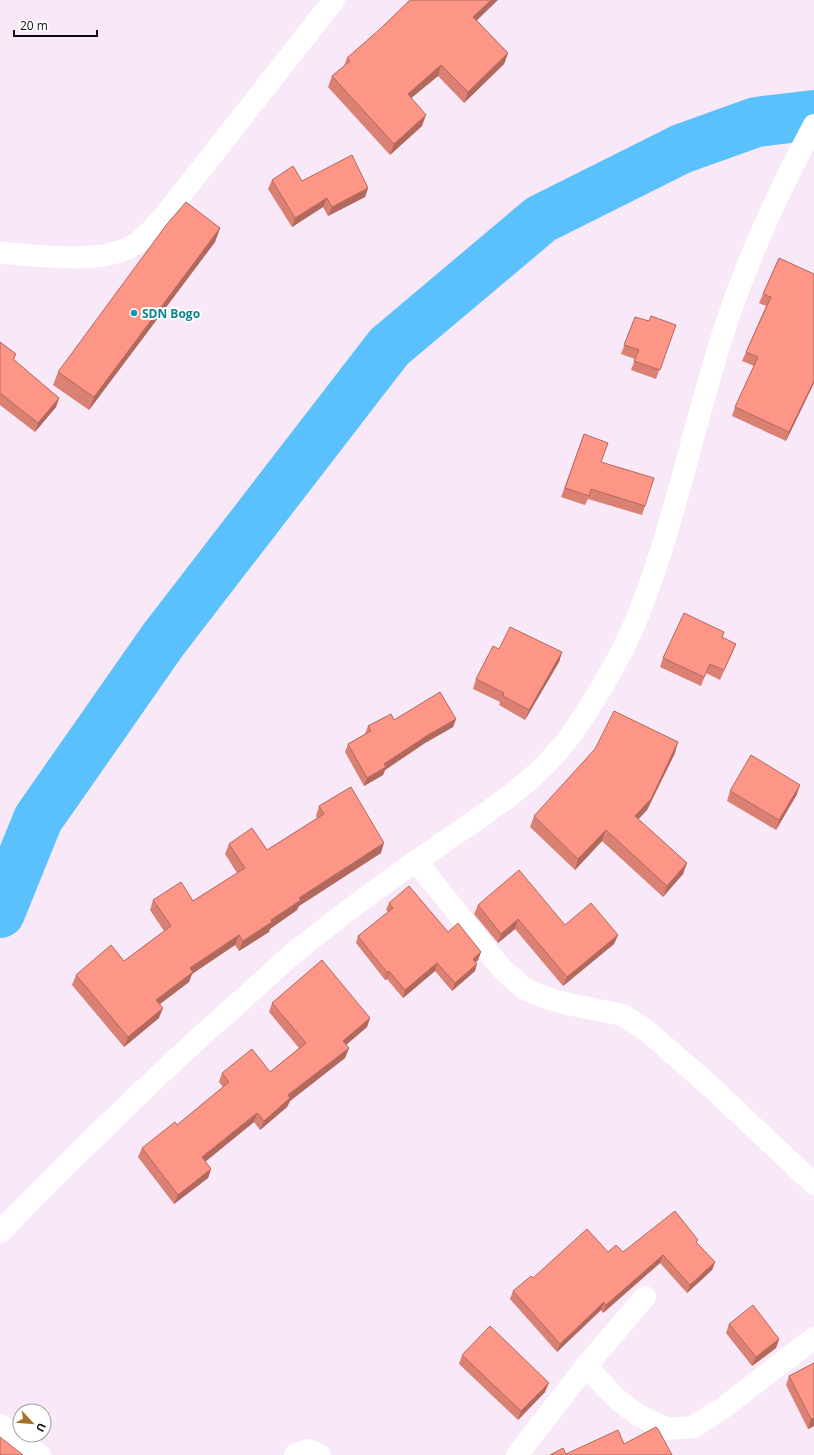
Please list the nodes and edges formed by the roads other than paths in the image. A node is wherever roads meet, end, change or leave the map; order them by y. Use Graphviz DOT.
graph roads {
  1 [pos="334,0"];
  2 [pos="810,133"];
  3 [pos="0,253"];
  4 [pos="416,861"];
  5 [pos="814,1184"];
  6 [pos="0,1232"];
  7 [pos="645,1296"];
  8 [pos="814,1338"];
  9 [pos="586,1366"];
  10 [pos="0,1425"];
  11 [pos="40,1455"];
  12 [pos="295,1455"];
  13 [pos="320,1455"];
  14 [pos="517,1455"];
  1 -- 3 [label="street"];
  2 -- 4 [label="street"];
  4 -- 5 [label="street"];
  4 -- 6 [label="street"];
  7 -- 9 [label="street"];
  8 -- 9 [label="street"];
  9 -- 14 [label="street"];
  10 -- 11 [label="street"];
  12 -- 13 [label="street"];
}
